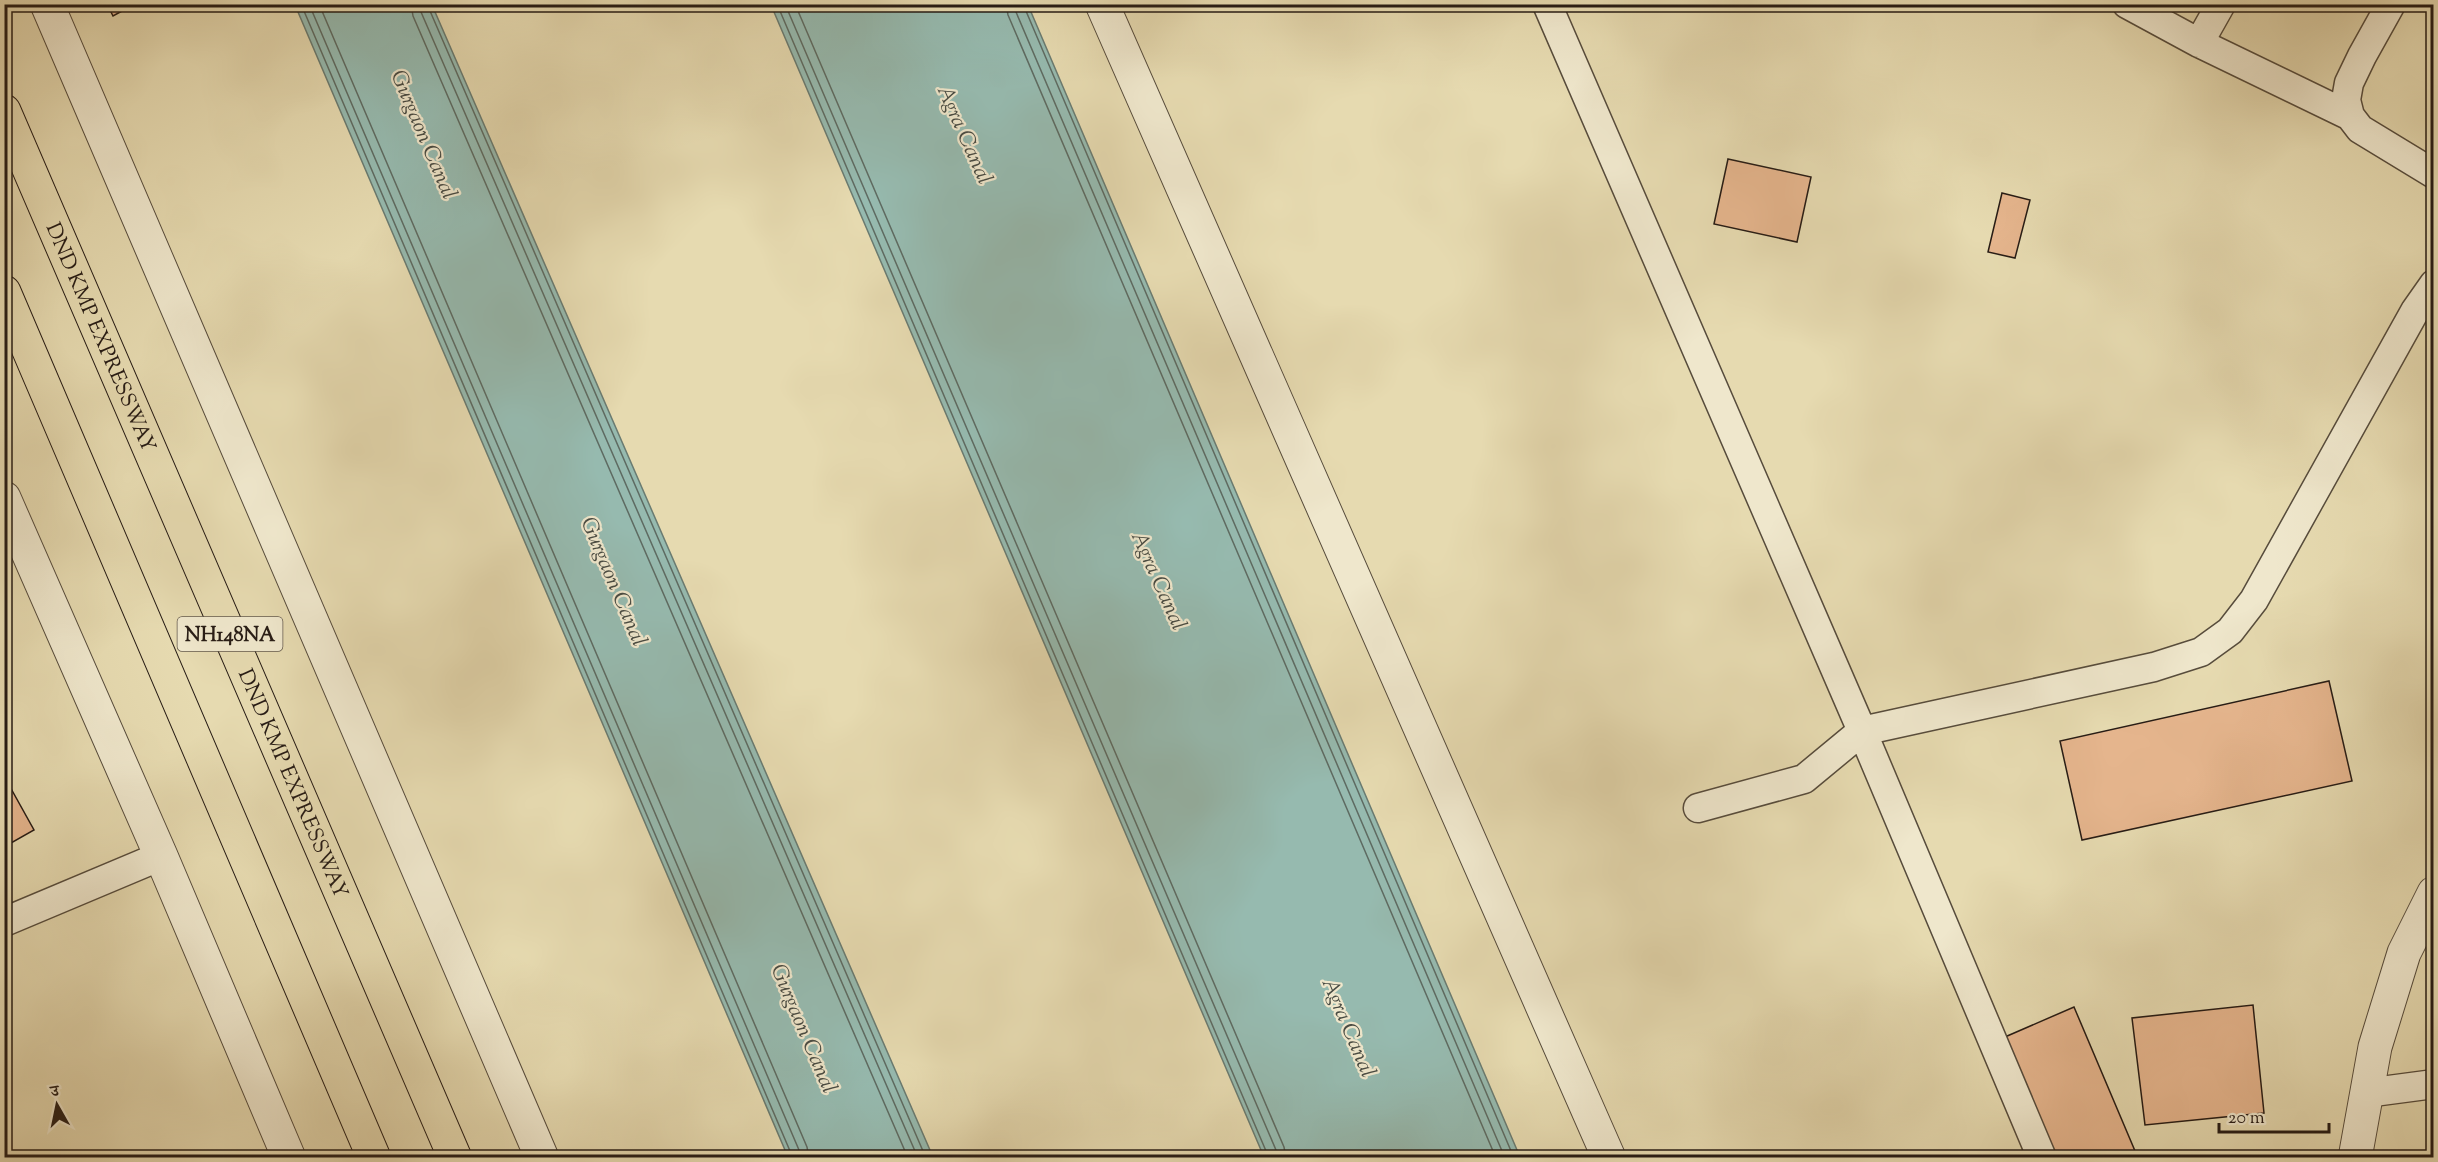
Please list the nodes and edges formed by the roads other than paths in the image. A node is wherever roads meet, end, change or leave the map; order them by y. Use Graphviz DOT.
graph roads {
  1 [pos="47,4"];
  2 [pos="1102,4"];
  3 [pos="1547,4"];
  4 [pos="2127,4"];
  5 [pos="2221,4"];
  6 [pos="2391,4"];
  7 [pos="2199,43"];
  8 [pos="4,111"];
  9 [pos="2350,116"];
  10 [pos="2433,174"];
  11 [pos="2433,284"];
  12 [pos="4,292"];
  13 [pos="4,498"];
  14 [pos="1862,730"];
  15 [pos="1698,808"];
  16 [pos="161,856"];
  17 [pos="2433,893"];
  18 [pos="4,922"];
  19 [pos="2433,1084"];
  20 [pos="2366,1093"];
  21 [pos="289,1158"];
  22 [pos="374,1158"];
  23 [pos="455,1158"];
  24 [pos="542,1158"];
  25 [pos="1610,1158"];
  26 [pos="2042,1158"];
  27 [pos="2355,1158"];
  1 -- 24 [label="street"];
  2 -- 25 [label="street"];
  3 -- 14 [label="street"];
  4 -- 7 [label="street"];
  5 -- 7 [label="street"];
  6 -- 9 [label="street"];
  7 -- 9 [label="street"];
  8 -- 23 [label="highway, DND KMP EXPRESSWAY / NH148NA"];
  9 -- 10 [label="street"];
  11 -- 14 [label="street"];
  12 -- 22 [label="highway, NH148NA"];
  13 -- 16 [label="street"];
  14 -- 15 [label="street"];
  14 -- 26 [label="street"];
  16 -- 18 [label="street"];
  16 -- 21 [label="street"];
  17 -- 20 [label="street"];
  19 -- 20 [label="street"];
  20 -- 27 [label="street"];
}
